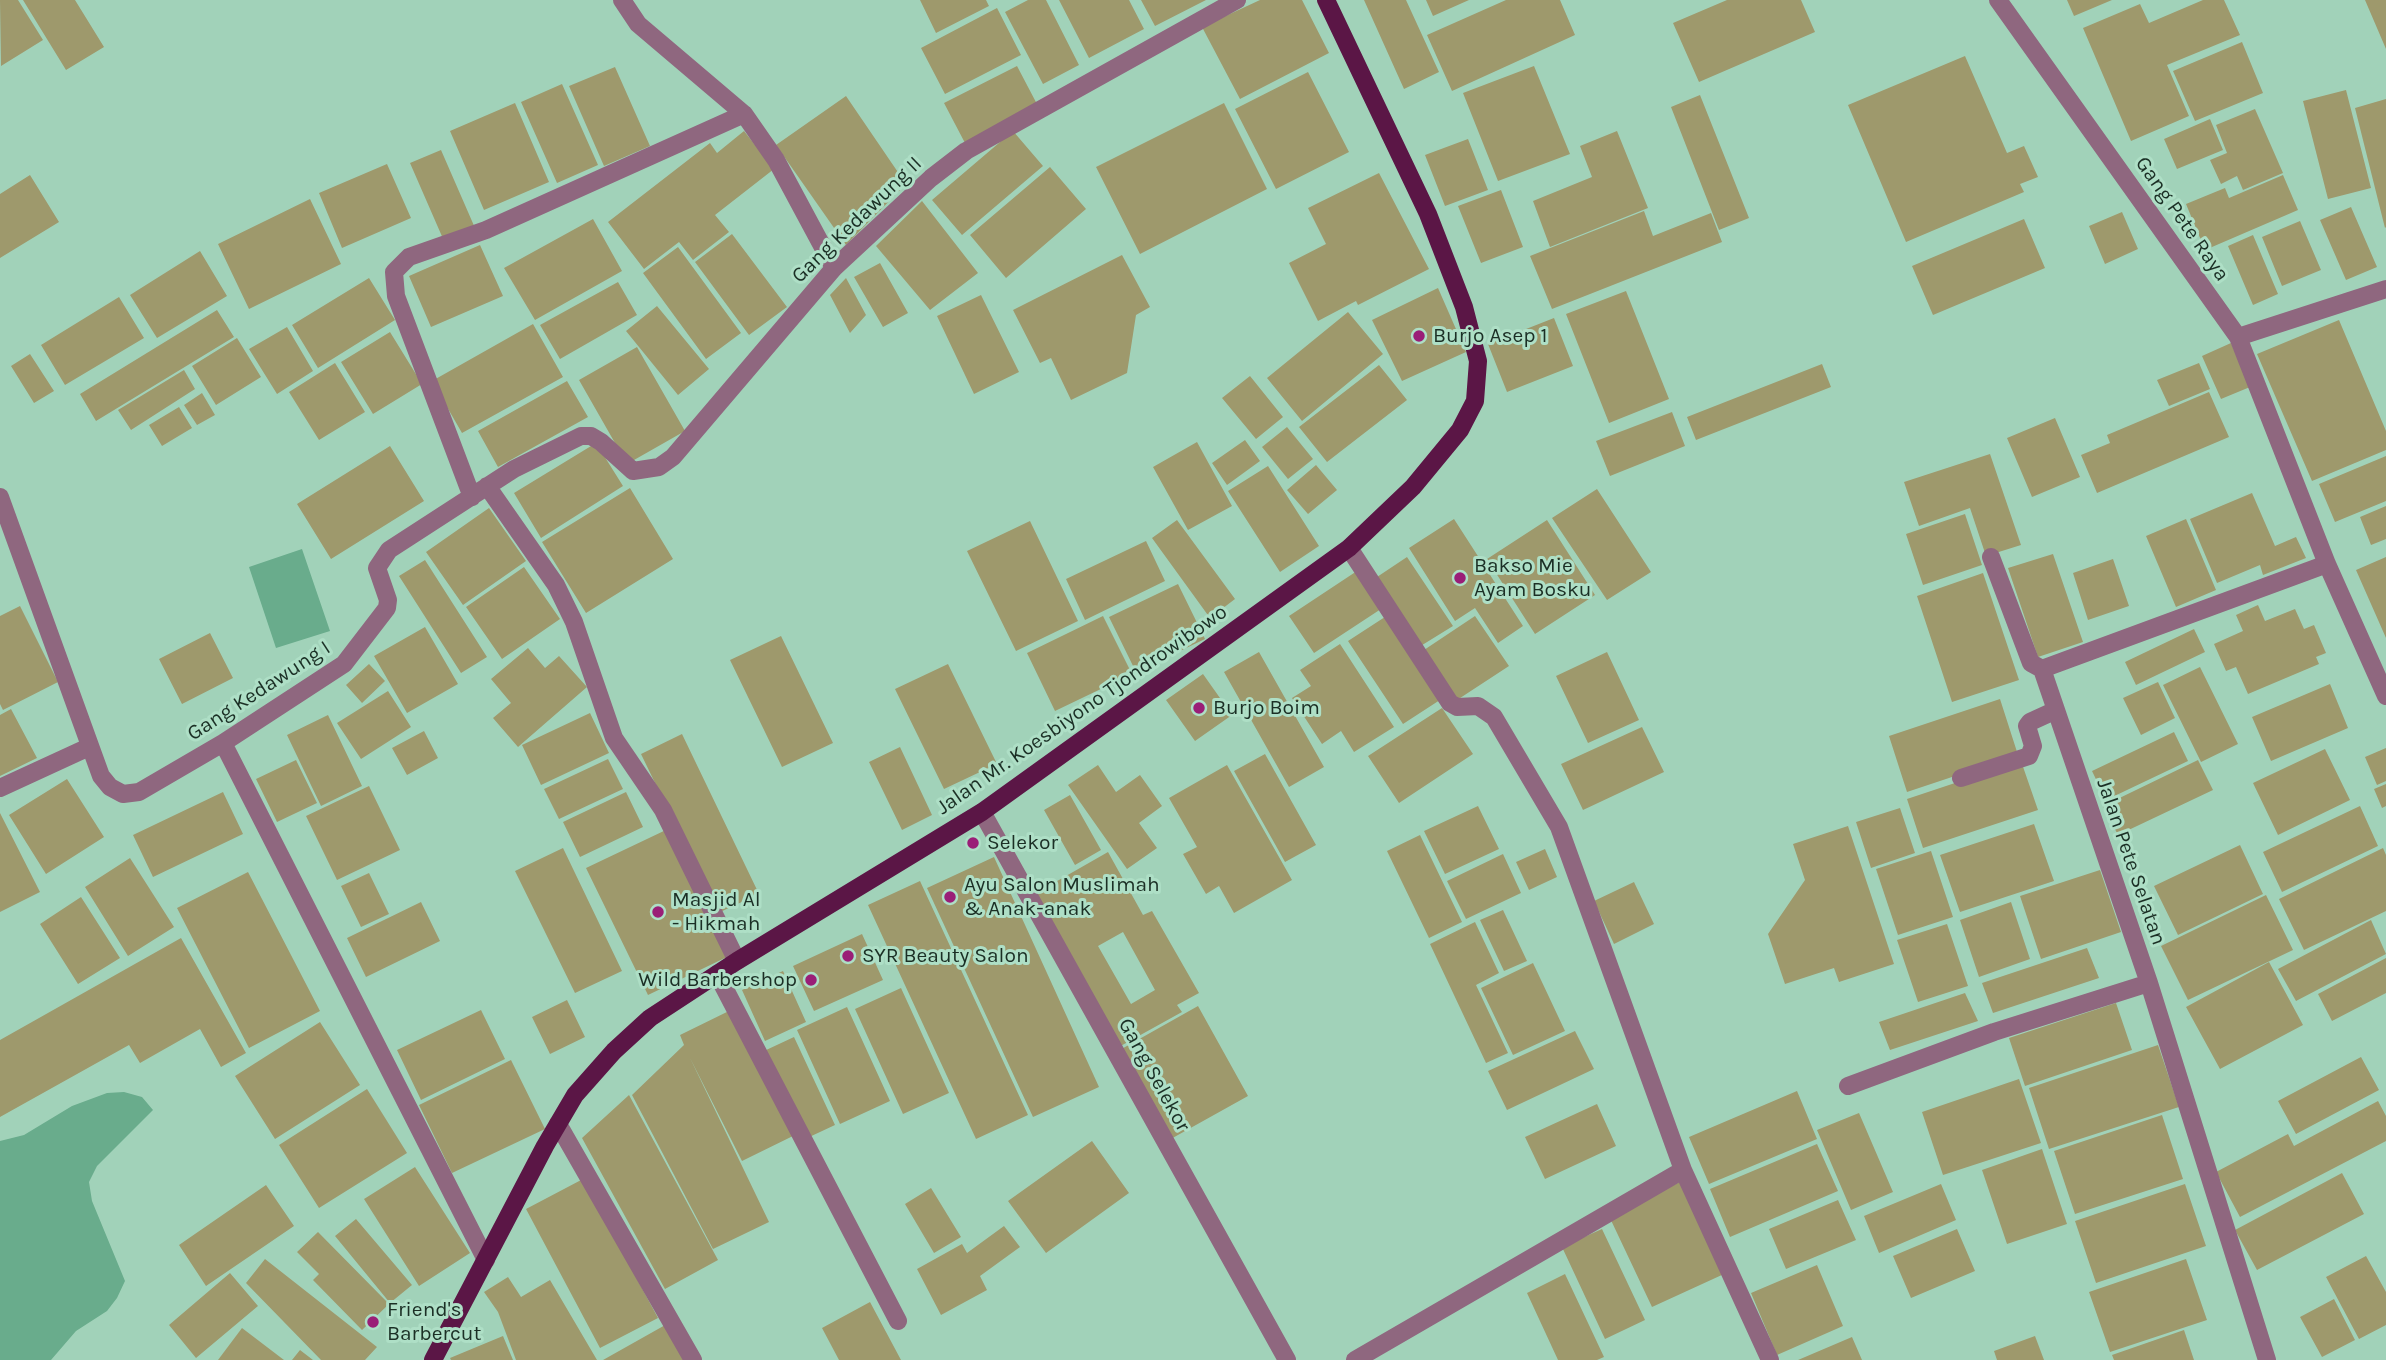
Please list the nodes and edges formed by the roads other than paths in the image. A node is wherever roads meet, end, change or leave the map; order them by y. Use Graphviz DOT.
graph roads {
  1 [pos="622,0"];
  2 [pos="1237,0"];
  3 [pos="1326,0"];
  4 [pos="1998,0"];
  5 [pos="744,114"];
  6 [pos="834,268"];
  7 [pos="2386,289"];
  8 [pos="2238,337"];
  9 [pos="623,464"];
  10 [pos="487,485"];
  11 [pos="0,497"];
  12 [pos="472,497"];
  13 [pos="1349,548"];
  14 [pos="1991,557"];
  15 [pos="2326,564"];
  16 [pos="2042,669"];
  17 [pos="2386,696"];
  18 [pos="2054,711"];
  19 [pos="223,743"];
  20 [pos="89,747"];
  21 [pos="1961,778"];
  22 [pos="0,788"];
  23 [pos="982,812"];
  24 [pos="737,961"];
  25 [pos="717,974"];
  26 [pos="2150,984"];
  27 [pos="1848,1086"];
  28 [pos="558,1124"];
  29 [pos="1683,1170"];
  30 [pos="486,1260"];
  31 [pos="898,1321"];
  32 [pos="433,1360"];
  33 [pos="693,1360"];
  34 [pos="1287,1360"];
  35 [pos="1355,1360"];
  36 [pos="1770,1360"];
  37 [pos="2267,1360"];
  1 -- 5 [label="street"];
  2 -- 6 [label="street, Gang Kedawung II"];
  3 -- 13 [label="main road, Jalan Mr. Koesbiyono Tjondrowibowo"];
  4 -- 8 [label="street, Gang Pete Raya"];
  5 -- 6 [label="street"];
  5 -- 12 [label="street"];
  6 -- 9 [label="street, Gang Kedawung II"];
  7 -- 8 [label="street"];
  8 -- 15 [label="street"];
  9 -- 10 [label="street, Gang Kedawung I"];
  10 -- 12 [label="street, Gang Kedawung I"];
  10 -- 24 [label="street"];
  11 -- 20 [label="street, Gang Kedawung I"];
  12 -- 19 [label="street, Gang Kedawung I"];
  13 -- 23 [label="main road, Jalan Mr. Koesbiyono Tjondrowibowo"];
  13 -- 29 [label="street"];
  14 -- 16 [label="street, Jalan Pete Selatan"];
  15 -- 16 [label="street"];
  15 -- 17 [label="street"];
  16 -- 18 [label="street, Jalan Pete Selatan"];
  18 -- 21 [label="street"];
  18 -- 26 [label="street, Jalan Pete Selatan"];
  19 -- 20 [label="street, Gang Kedawung I"];
  19 -- 30 [label="street"];
  20 -- 22 [label="street"];
  23 -- 24 [label="main road, Jalan Mr. Koesbiyono Tjondrowibowo"];
  23 -- 34 [label="street, Gang Selekor"];
  24 -- 25 [label="main road, Jalan Mr. Koesbiyono Tjondrowibowo"];
  25 -- 28 [label="main road, Jalan Mr. Koesbiyono Tjondrowibowo"];
  25 -- 31 [label="street"];
  26 -- 27 [label="street"];
  26 -- 37 [label="street, Jalan Pete Selatan"];
  28 -- 30 [label="main road, Jalan Mr. Koesbiyono Tjondrowibowo"];
  28 -- 33 [label="street"];
  29 -- 35 [label="street"];
  29 -- 36 [label="street"];
  30 -- 32 [label="main road, Jalan Mr. Koesbiyono Tjondrowibowo"];
}
